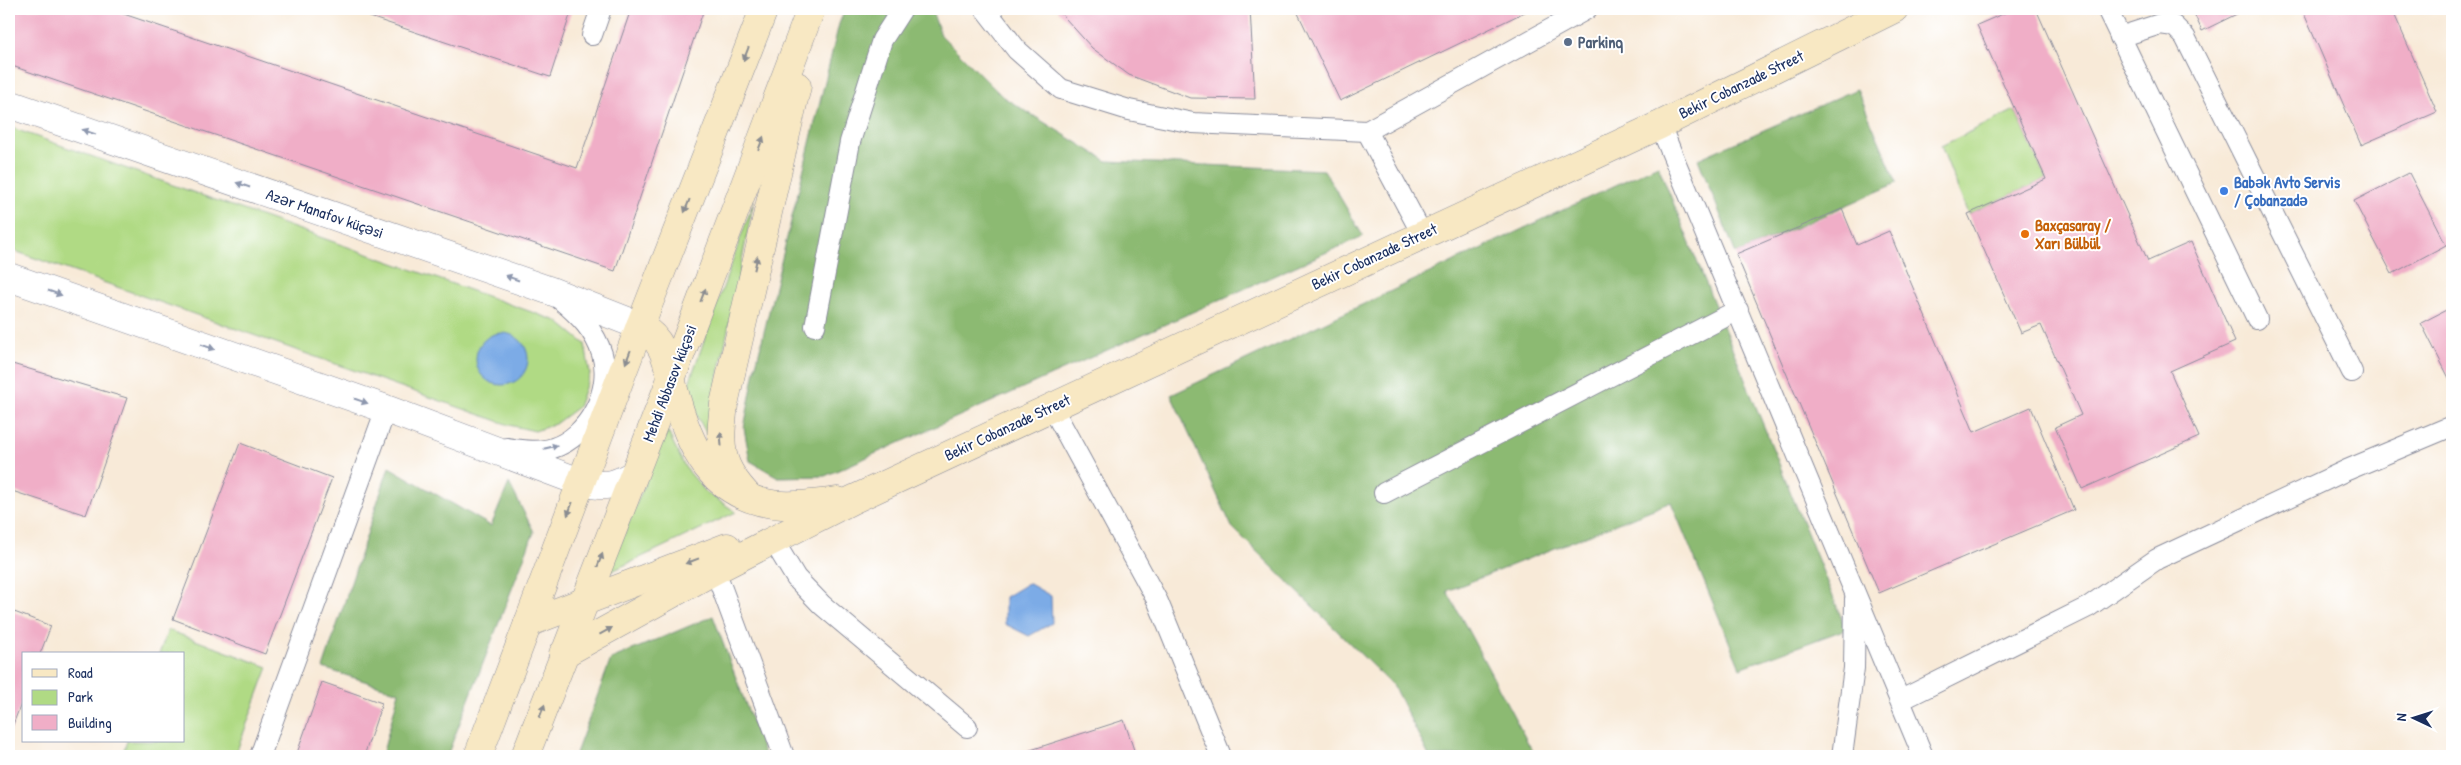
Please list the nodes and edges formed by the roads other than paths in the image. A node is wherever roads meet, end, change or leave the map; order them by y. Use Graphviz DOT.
graph roads {
  1 [pos="601,9"];
  2 [pos="764,9"];
  3 [pos="811,9"];
  4 [pos="816,9"];
  5 [pos="902,9"];
  6 [pos="985,9"];
  7 [pos="1587,9"];
  8 [pos="1894,9"];
  9 [pos="2107,9"];
  10 [pos="592,35"];
  11 [pos="2120,36"];
  12 [pos="9,104"];
  13 [pos="1660,124"];
  14 [pos="1367,130"];
  15 [pos="1422,234"];
  16 [pos="9,276"];
  17 [pos="551,291"];
  18 [pos="1738,310"];
  19 [pos="2257,319"];
  20 [pos="640,326"];
  21 [pos="815,326"];
  22 [pos="2352,372"];
  23 [pos="671,377"];
  24 [pos="1052,407"];
  25 [pos="386,409"];
  26 [pos="2452,426"];
  27 [pos="485,446"];
  28 [pos="633,475"];
  29 [pos="580,482"];
  30 [pos="1384,493"];
  31 [pos="749,497"];
  32 [pos="852,500"];
  33 [pos="773,540"];
  34 [pos="715,570"];
  35 [pos="1855,592"];
  36 [pos="584,602"];
  37 [pos="528,623"];
  38 [pos="563,654"];
  39 [pos="1901,700"];
  40 [pos="967,727"];
  41 [pos="260,756"];
  42 [pos="478,756"];
  43 [pos="525,756"];
  44 [pos="784,756"];
  45 [pos="1221,756"];
  46 [pos="1842,756"];
  47 [pos="1923,756"];
  1 -- 10 [label="lane"];
  2 -- 20 [label="street, one-way"];
  23 -- 3 [label="street, Mehdi Abbasov küçəsi, one-way"];
  31 -- 4 [label="street, one-way"];
  5 -- 21 [label="lane"];
  6 -- 14 [label="lane"];
  7 -- 14 [label="lane"];
  8 -- 13 [label="street, Bekir Cobanzade Street"];
  9 -- 11 [label="lane"];
  11 -- 19 [label="lane"];
  11 -- 22 [label="lane"];
  17 -- 12 [label="street, Azər Manafov küçəsi, one-way"];
  13 -- 15 [label="street, Bekir Cobanzade Street"];
  13 -- 18 [label="lane"];
  14 -- 15 [label="lane"];
  15 -- 24 [label="street, Bekir Cobanzade Street"];
  16 -- 25 [label="street, one-way"];
  17 -- 20 [label="street, Azər Manafov küçəsi"];
  27 -- 17 [label="lane, one-way"];
  18 -- 30 [label="lane"];
  18 -- 35 [label="lane"];
  20 -- 23 [label="street"];
  20 -- 29 [label="street, one-way"];
  23 -- 28 [label="street, Mehdi Abbasov küçəsi"];
  23 -- 31 [label="street"];
  24 -- 32 [label="street, Bekir Cobanzade Street"];
  24 -- 45 [label="lane"];
  25 -- 27 [label="street"];
  25 -- 41 [label="lane"];
  26 -- 39 [label="lane"];
  27 -- 29 [label="street"];
  28 -- 29 [label="street"];
  36 -- 28 [label="street, Mehdi Abbasov küçəsi, one-way"];
  29 -- 37 [label="street, one-way"];
  31 -- 32 [label="street"];
  32 -- 33 [label="street"];
  32 -- 36 [label="street, one-way"];
  33 -- 34 [label="street"];
  33 -- 40 [label="lane"];
  38 -- 34 [label="street, one-way"];
  34 -- 44 [label="lane"];
  35 -- 39 [label="lane"];
  35 -- 46 [label="lane"];
  36 -- 37 [label="street"];
  36 -- 38 [label="street, Mehdi Abbasov küçəsi"];
  37 -- 42 [label="street"];
  43 -- 38 [label="street, Mehdi Abbasov küçəsi, one-way"];
  39 -- 47 [label="lane"];
}
